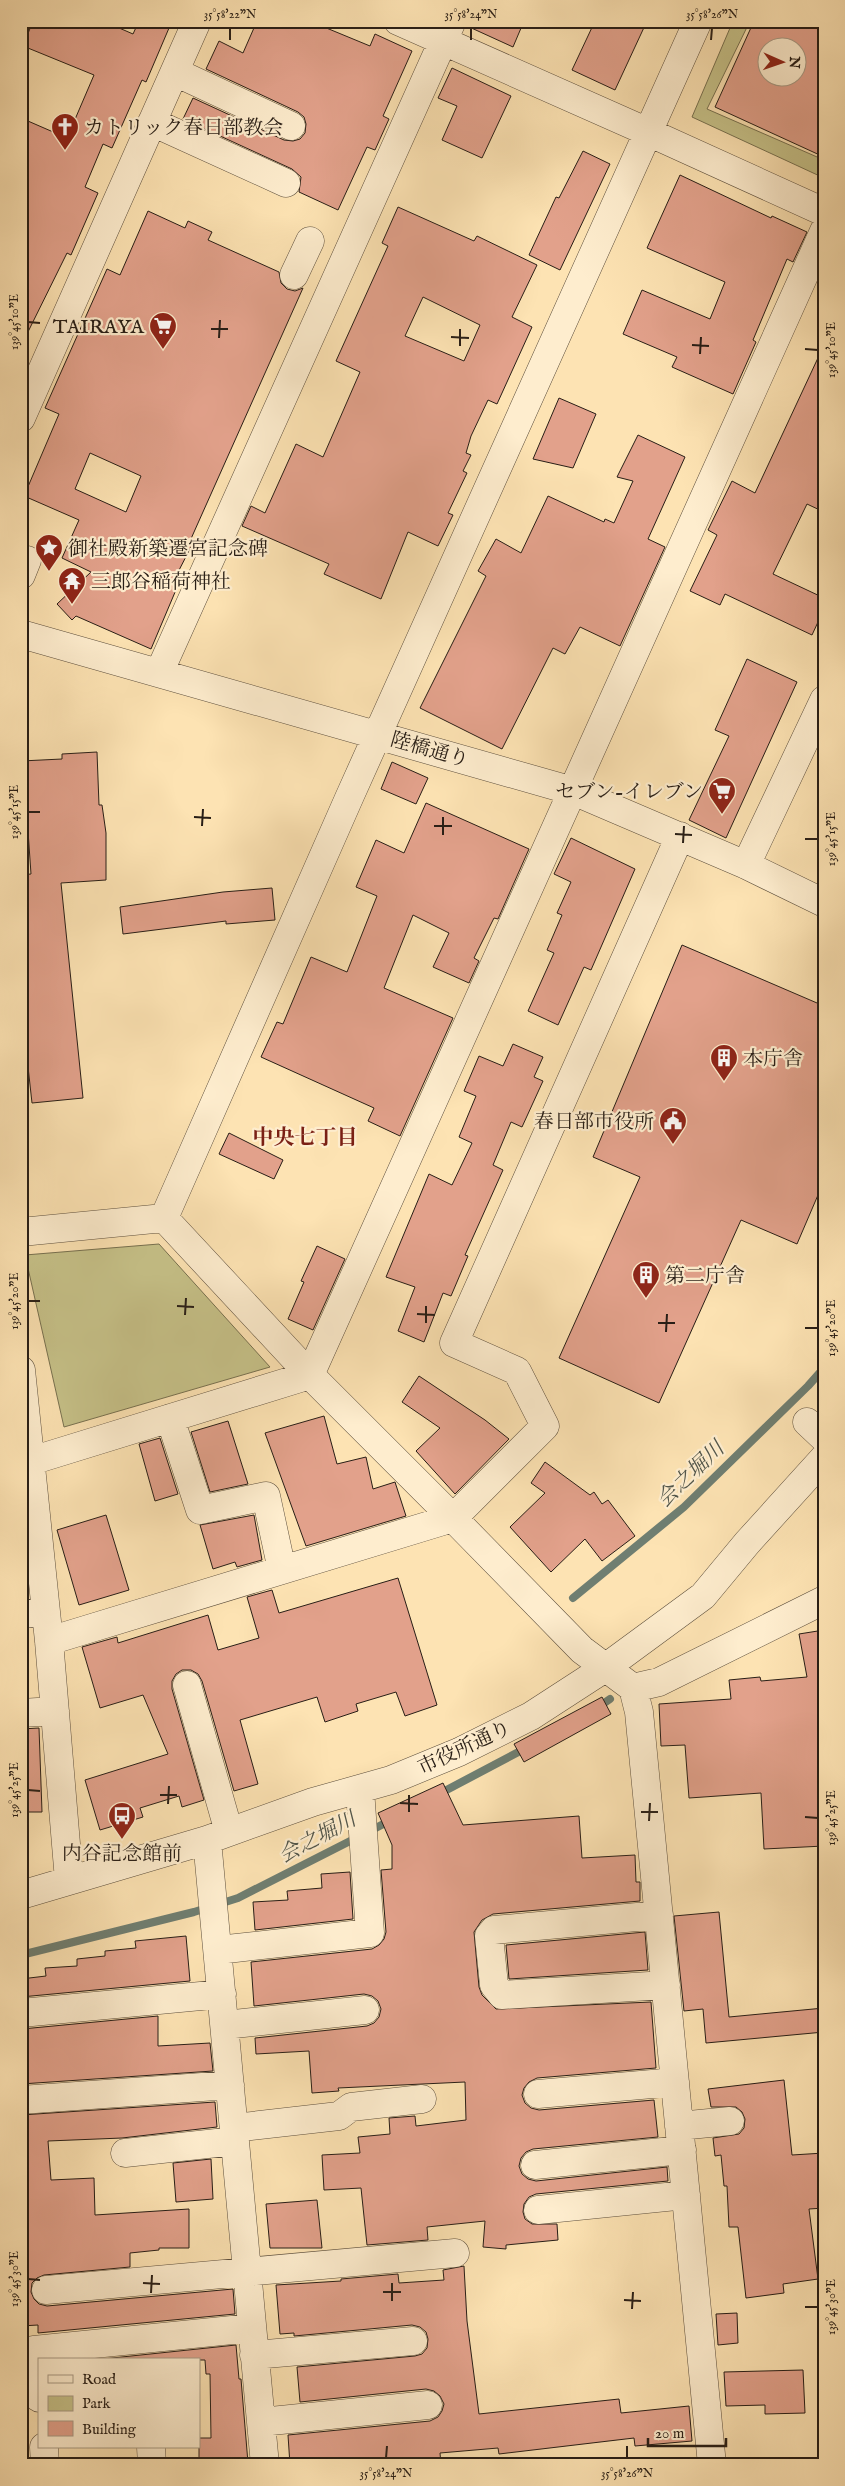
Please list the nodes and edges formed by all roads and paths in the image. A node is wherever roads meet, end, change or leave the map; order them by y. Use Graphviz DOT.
graph roads {
  1 [pos="197,21"];
  2 [pos="398,21"];
  3 [pos="698,21"];
  4 [pos="448,31"];
  5 [pos="175,72"];
  6 [pos="152,122"];
  7 [pos="291,126"];
  8 [pos="648,132"];
  9 [pos="286,183"];
  10 [pos="824,212"];
  11 [pos="824,230"];
  12 [pos="329,249"];
  13 [pos="294,275"];
  14 [pos="21,418"];
  15 [pos="21,634"];
  16 [pos="159,673"];
  17 [pos="824,700"];
  18 [pos="378,734"];
  19 [pos="573,790"];
  20 [pos="680,836"];
  21 [pos="746,865"];
  22 [pos="824,903"];
  23 [pos="164,1218"];
  24 [pos="21,1232"];
  25 [pos="21,1370"];
  26 [pos="310,1375"];
  27 [pos="170,1418"];
  28 [pos="824,1458"];
  29 [pos="31,1461"];
  30 [pos="454,1518"];
  31 [pos="282,1570"];
  32 [pos="824,1600"];
  33 [pos="34,1613"];
  34 [pos="49,1641"];
  35 [pos="605,1668"];
  36 [pos="187,1685"];
  37 [pos="633,1688"];
  38 [pos="55,1711"];
  39 [pos="21,1713"];
  40 [pos="360,1789"];
  41 [pos="218,1836"];
  42 [pos="69,1880"];
  43 [pos="21,1895"];
  44 [pos="659,1915"];
  45 [pos="218,1950"];
  46 [pos="666,1985"];
  47 [pos="222,1994"];
  48 [pos="365,2010"];
  49 [pos="21,2013"];
  50 [pos="225,2025"];
  51 [pos="675,2082"];
  52 [pos="230,2085"];
  53 [pos="538,2094"];
  54 [pos="422,2099"];
  55 [pos="21,2100"];
  56 [pos="730,2121"];
  57 [pos="235,2135"];
  58 [pos="680,2138"];
  59 [pos="125,2153"];
  60 [pos="535,2165"];
  61 [pos="686,2195"];
  62 [pos="538,2210"];
  63 [pos="455,2253"];
  64 [pos="247,2273"];
  65 [pos="46,2290"];
  66 [pos="252,2328"];
  67 [pos="413,2341"];
  68 [pos="140,2350"];
  69 [pos="254,2355"];
  70 [pos="38,2388"];
  71 [pos="428,2405"];
  72 [pos="261,2422"];
  73 [pos="44,2448"];
  74 [pos="150,2448"];
  75 [pos="45,2465"];
  76 [pos="152,2465"];
  77 [pos="265,2465"];
  78 [pos="712,2465"];
  1 -- 5 [label="street"];
  2 -- 4 [label="street"];
  3 -- 8 [label="street"];
  4 -- 8 [label="street"];
  4 -- 12 [label="street"];
  5 -- 6 [label="street"];
  5 -- 7 [label="street"];
  6 -- 9 [label="street"];
  6 -- 14 [label="street"];
  8 -- 10 [label="street"];
  8 -- 18 [label="street"];
  11 -- 19 [label="street"];
  12 -- 13 [label="street"];
  12 -- 16 [label="street"];
  15 -- 16 [label="street, 陸橋通り"];
  16 -- 18 [label="street, 陸橋通り"];
  17 -- 21 [label="street"];
  18 -- 19 [label="street, 陸橋通り"];
  18 -- 23 [label="street"];
  19 -- 20 [label="street, 陸橋通り"];
  19 -- 26 [label="street"];
  20 -- 21 [label="street, 陸橋通り"];
  20 -- 30 [label="street"];
  21 -- 22 [label="street, 陸橋通り"];
  23 -- 24 [label="street"];
  23 -- 26 [label="street"];
  25 -- 29 [label="street"];
  26 -- 27 [label="street"];
  26 -- 30 [label="street"];
  27 -- 29 [label="street"];
  27 -- 31 [label="street"];
  28 -- 35 [label="street, 市役所通り"];
  29 -- 33 [label="street"];
  30 -- 31 [label="street"];
  30 -- 35 [label="street"];
  31 -- 34 [label="street"];
  32 -- 37 [label="street"];
  33 -- 34 [label="street"];
  34 -- 38 [label="street"];
  35 -- 37 [label="street"];
  35 -- 40 [label="street, 市役所通り"];
  36 -- 41 [label="street"];
  37 -- 44 [label="street"];
  38 -- 39 [label="street"];
  38 -- 42 [label="street"];
  40 -- 41 [label="street, 市役所通り"];
  40 -- 45 [label="street"];
  41 -- 42 [label="street, 市役所通り"];
  41 -- 45 [label="street"];
  42 -- 43 [label="street, 市役所通り"];
  44 -- 46 [label="street"];
  44 -- 46 [label="street"];
  45 -- 47 [label="street"];
  46 -- 51 [label="street"];
  47 -- 49 [label="street"];
  47 -- 50 [label="street"];
  48 -- 50 [label="street"];
  50 -- 52 [label="street"];
  51 -- 53 [label="street"];
  51 -- 58 [label="street"];
  52 -- 55 [label="street"];
  52 -- 57 [label="street"];
  54 -- 57 [label="street"];
  56 -- 58 [label="street"];
  57 -- 59 [label="street"];
  57 -- 64 [label="street"];
  58 -- 60 [label="street"];
  58 -- 61 [label="street"];
  61 -- 62 [label="street"];
  61 -- 78 [label="street"];
  63 -- 64 [label="street"];
  64 -- 65 [label="street"];
  64 -- 66 [label="street"];
  66 -- 68 [label="street"];
  66 -- 69 [label="street"];
  67 -- 69 [label="street"];
  68 -- 70 [label="street"];
  69 -- 72 [label="street"];
  71 -- 72 [label="street"];
  72 -- 77 [label="street"];
  73 -- 75 [label="street"];
  74 -- 76 [label="street"];
}
